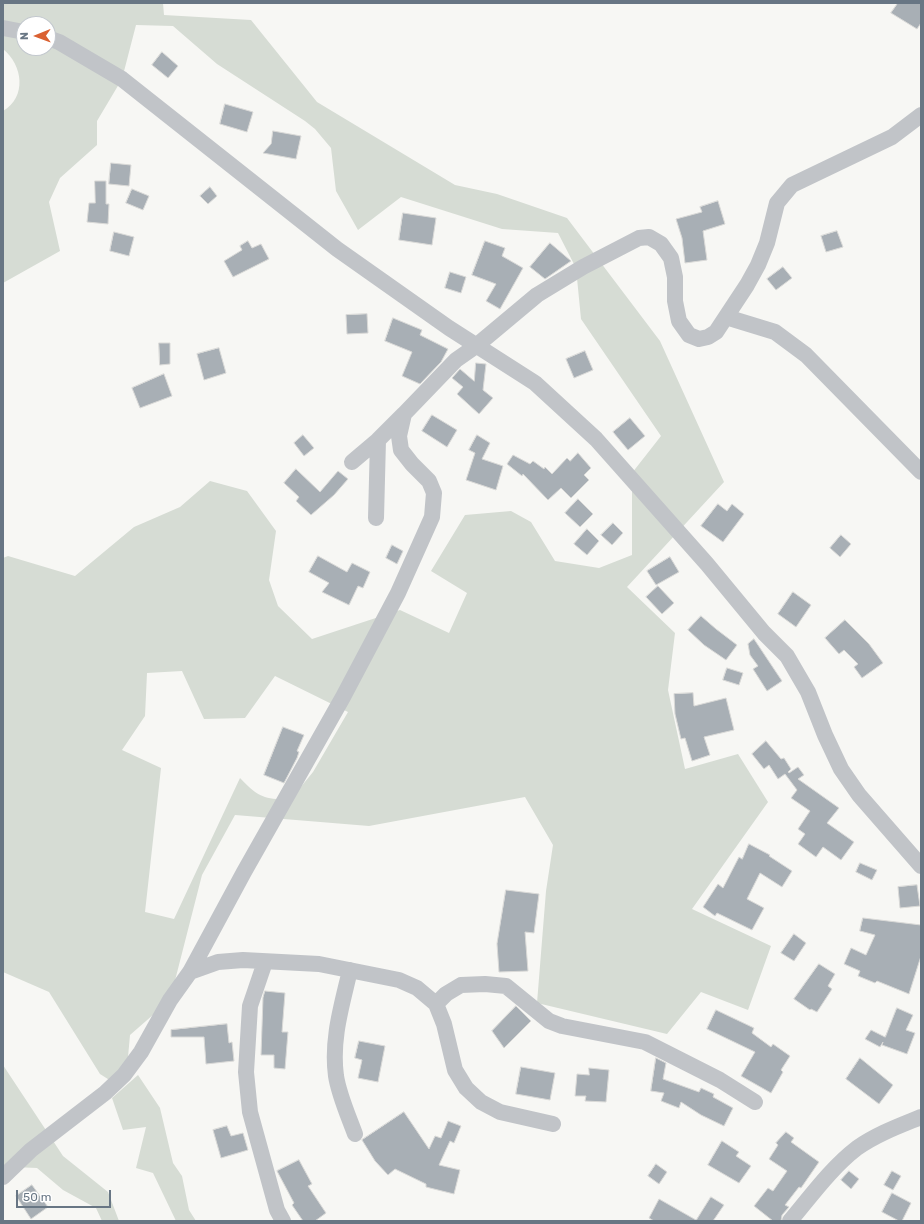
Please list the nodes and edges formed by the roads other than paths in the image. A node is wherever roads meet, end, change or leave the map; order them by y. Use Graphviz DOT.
graph roads {
  1 [pos="3,28"];
  2 [pos="16,30"];
  3 [pos="56,41"];
  4 [pos="921,115"];
  5 [pos="726,317"];
  6 [pos="476,346"];
  7 [pos="404,414"];
  8 [pos="378,440"];
  9 [pos="352,462"];
  10 [pos="921,472"];
  11 [pos="376,518"];
  12 [pos="921,866"];
  13 [pos="265,962"];
  14 [pos="350,970"];
  15 [pos="190,972"];
  16 [pos="436,1004"];
  17 [pos="755,1102"];
  18 [pos="921,1117"];
  19 [pos="553,1124"];
  20 [pos="355,1134"];
  21 [pos="3,1177"];
  22 [pos="284,1221"];
  23 [pos="790,1221"];
  1 -- 2 [label="street"];
  3 -- 6 [label="street"];
  4 -- 5 [label="street"];
  5 -- 6 [label="street"];
  5 -- 10 [label="street"];
  6 -- 7 [label="street"];
  6 -- 12 [label="street"];
  7 -- 8 [label="street"];
  7 -- 15 [label="street"];
  8 -- 9 [label="street"];
  8 -- 11 [label="street"];
  13 -- 14 [label="street"];
  13 -- 15 [label="street"];
  13 -- 22 [label="street"];
  14 -- 16 [label="street"];
  14 -- 20 [label="street"];
  15 -- 21 [label="street"];
  16 -- 17 [label="street"];
  16 -- 19 [label="street"];
  18 -- 23 [label="street"];
}
